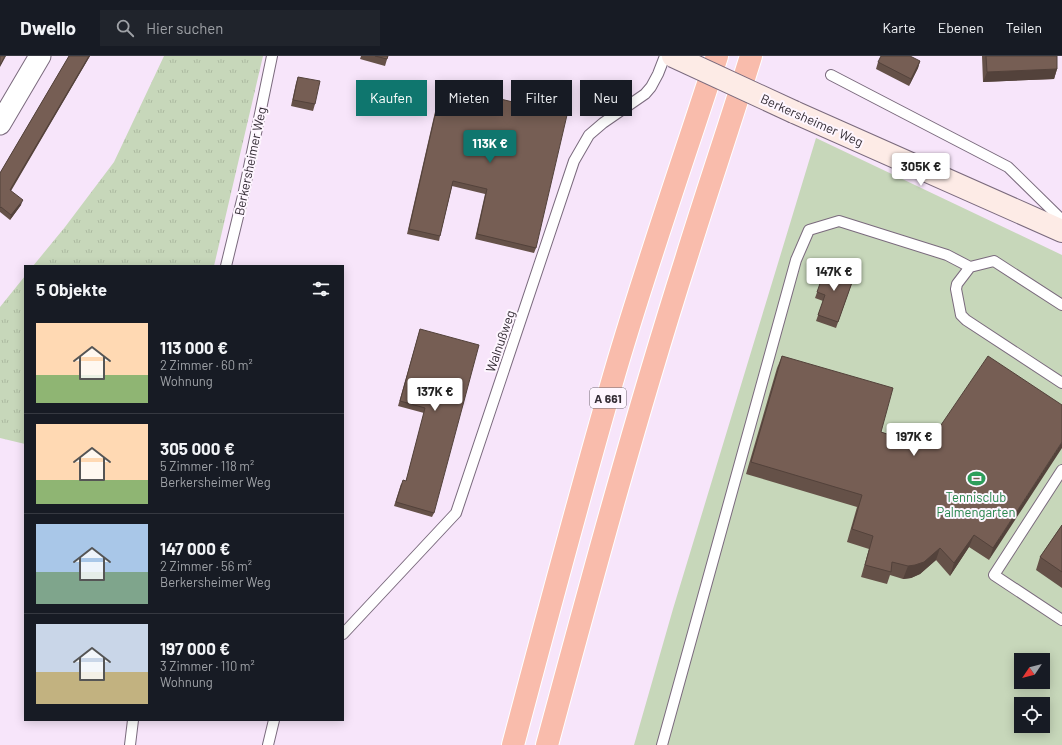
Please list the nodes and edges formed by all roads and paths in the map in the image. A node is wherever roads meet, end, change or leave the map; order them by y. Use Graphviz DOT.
graph roads {
  1 [pos="40,56"];
  2 [pos="272,56"];
  3 [pos="665,56"];
  4 [pos="673,56"];
  5 [pos="717,56"];
  6 [pos="751,56"];
  7 [pos="831,75"];
  8 [pos="0,124"];
  9 [pos="1062,220"];
  10 [pos="1062,231"];
  11 [pos="226,265"];
  12 [pos="970,267"];
  13 [pos="1062,305"];
  14 [pos="1062,383"];
  15 [pos="1062,470"];
  16 [pos="1062,620"];
  17 [pos="344,633"];
  18 [pos="133,721"];
  19 [pos="274,721"];
  20 [pos="130,745"];
  21 [pos="268,745"];
  22 [pos="513,745"];
  23 [pos="548,745"];
  24 [pos="662,745"];
  1 -- 8 [label="street"];
  2 -- 11 [label="lane, Berkersheimer Weg"];
  3 -- 17 [label="lane, Walnußweg"];
  4 -- 10 [label="street, Berkersheimer Weg, bridge"];
  5 -- 22 [label="highway, A 661"];
  6 -- 23 [label="highway, A 661"];
  7 -- 9 [label="lane"];
  12 -- 13 [label="lane"];
  12 -- 14 [label="lane"];
  12 -- 24 [label="lane"];
  15 -- 16 [label="lane"];
  18 -- 20 [label="lane"];
  19 -- 21 [label="lane"];
}
